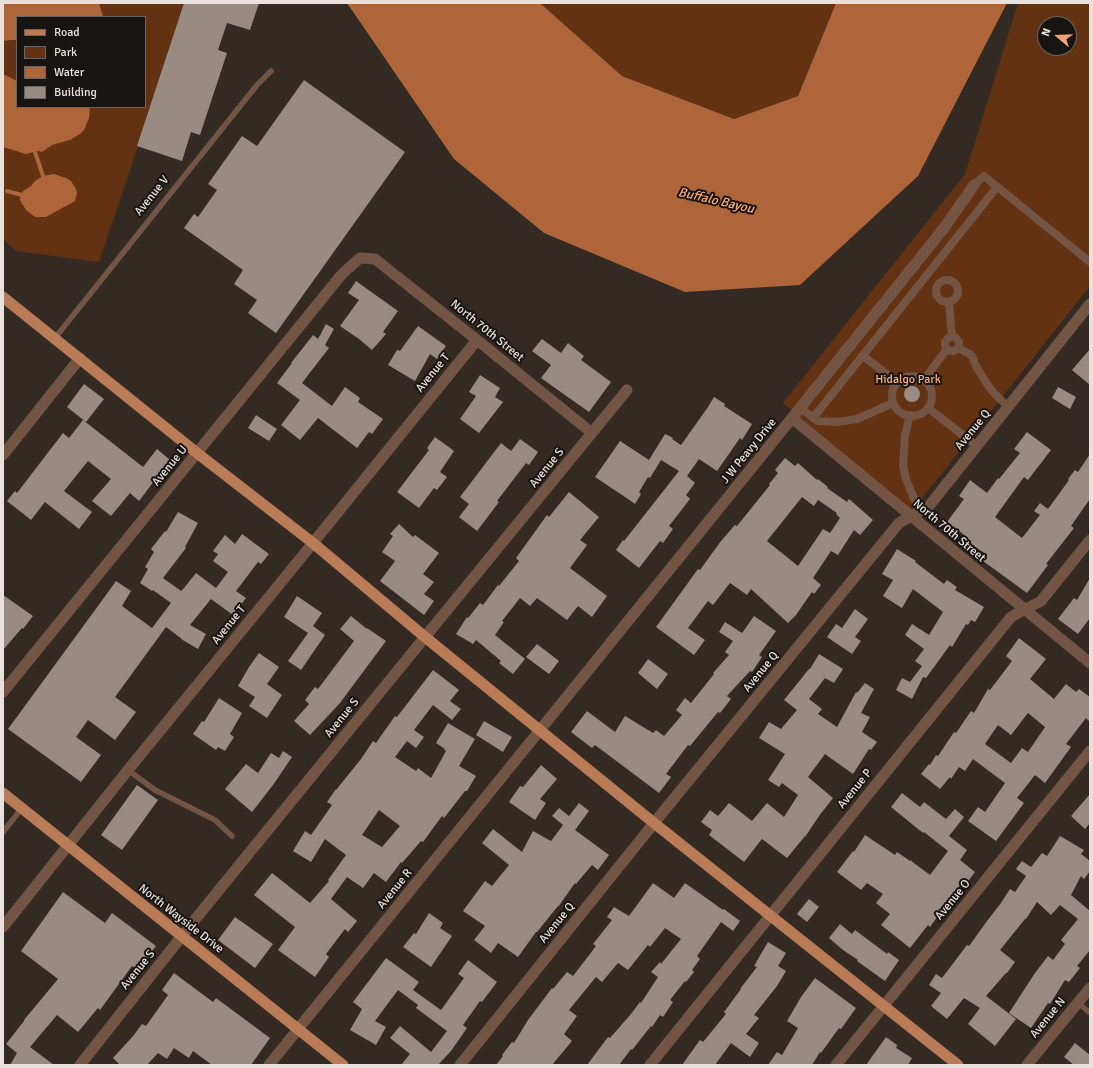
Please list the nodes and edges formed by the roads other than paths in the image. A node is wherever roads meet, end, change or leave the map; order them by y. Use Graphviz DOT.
graph roads {
  1 [pos="271,71"];
  2 [pos="974,186"];
  3 [pos="997,187"];
  4 [pos="360,258"];
  5 [pos="1090,262"];
  6 [pos="3,297"];
  7 [pos="949,302"];
  8 [pos="1090,304"];
  9 [pos="952,337"];
  10 [pos="55,338"];
  11 [pos="477,340"];
  12 [pos="958,348"];
  13 [pos="947,349"];
  14 [pos="863,356"];
  15 [pos="80,358"];
  16 [pos="924,380"];
  17 [pos="897,382"];
  18 [pos="627,390"];
  19 [pos="893,403"];
  20 [pos="1008,407"];
  21 [pos="800,408"];
  22 [pos="928,408"];
  23 [pos="910,416"];
  24 [pos="792,418"];
  25 [pos="813,418"];
  26 [pos="592,433"];
  27 [pos="977,446"];
  28 [pos="197,453"];
  29 [pos="3,455"];
  30 [pos="923,510"];
  31 [pos="911,516"];
  32 [pos="1090,540"];
  33 [pos="313,543"];
  34 [pos="1024,610"];
  35 [pos="425,637"];
  36 [pos="1090,663"];
  37 [pos="3,692"];
  38 [pos="540,730"];
  39 [pos="1090,751"];
  40 [pos="128,770"];
  41 [pos="3,793"];
  42 [pos="22,808"];
  43 [pos="654,823"];
  44 [pos="3,832"];
  45 [pos="232,836"];
  46 [pos="68,845"];
  47 [pos="770,916"];
  48 [pos="3,927"];
  49 [pos="182,936"];
  50 [pos="1090,988"];
  51 [pos="1078,1003"];
  52 [pos="884,1006"];
  53 [pos="1090,1013"];
  54 [pos="299,1029"];
  55 [pos="80,1065"];
  56 [pos="269,1065"];
  57 [pos="343,1065"];
  58 [pos="460,1065"];
  59 [pos="650,1065"];
  60 [pos="836,1065"];
  61 [pos="958,1065"];
  62 [pos="1027,1065"];
  1 -- 10 [label="lane, Avenue V"];
  2 -- 3 [label="street"];
  2 -- 21 [label="street, J W Peavy Drive"];
  3 -- 5 [label="street"];
  3 -- 14 [label="street"];
  4 -- 11 [label="street, North 70th Street"];
  4 -- 28 [label="street, Avenue U"];
  6 -- 10 [label="main road"];
  7 -- 9 [label="street"];
  8 -- 20 [label="street, Avenue Q"];
  9 -- 12 [label="street"];
  9 -- 13 [label="street"];
  10 -- 15 [label="main road"];
  11 -- 26 [label="street, North 70th Street"];
  11 -- 33 [label="street, Avenue T"];
  12 -- 13 [label="street"];
  12 -- 20 [label="street"];
  13 -- 16 [label="street"];
  14 -- 17 [label="street"];
  14 -- 25 [label="street"];
  15 -- 28 [label="main road"];
  15 -- 29 [label="street"];
  16 -- 17 [label="street"];
  16 -- 22 [label="street"];
  17 -- 19 [label="street"];
  18 -- 26 [label="street, Avenue S"];
  19 -- 23 [label="street"];
  19 -- 25 [label="street"];
  20 -- 27 [label="street, Avenue Q"];
  21 -- 24 [label="street, J W Peavy Drive"];
  21 -- 25 [label="street"];
  22 -- 23 [label="street"];
  22 -- 27 [label="street"];
  23 -- 30 [label="street"];
  24 -- 31 [label="street, North 70th Street"];
  24 -- 38 [label="street, J W Peavy Drive"];
  26 -- 35 [label="street, Avenue S"];
  27 -- 30 [label="street, Avenue Q"];
  28 -- 33 [label="main road"];
  28 -- 37 [label="street, Avenue U"];
  30 -- 31 [label="street, Avenue Q"];
  31 -- 34 [label="street, North 70th Street"];
  31 -- 43 [label="street, Avenue Q"];
  32 -- 34 [label="street, Avenue P"];
  33 -- 35 [label="main road"];
  33 -- 40 [label="street, Avenue T"];
  34 -- 36 [label="street, North 70th Street"];
  34 -- 47 [label="street, Avenue P"];
  35 -- 38 [label="main road"];
  35 -- 49 [label="street, Avenue S"];
  38 -- 43 [label="main road"];
  38 -- 54 [label="street, Avenue R"];
  39 -- 52 [label="street, Avenue O"];
  40 -- 45 [label="lane"];
  40 -- 46 [label="street, Avenue T"];
  41 -- 42 [label="main road, North Wayside Drive"];
  42 -- 44 [label="lane"];
  42 -- 46 [label="main road, North Wayside Drive"];
  43 -- 47 [label="main road"];
  43 -- 58 [label="street, Avenue Q"];
  46 -- 48 [label="street, Avenue T"];
  46 -- 49 [label="main road, North Wayside Drive"];
  47 -- 52 [label="main road"];
  47 -- 59 [label="street, Avenue P"];
  49 -- 54 [label="main road, North Wayside Drive"];
  49 -- 55 [label="street, Avenue S"];
  50 -- 51 [label="street, Avenue N"];
  51 -- 53 [label="lane"];
  51 -- 62 [label="street, Avenue N"];
  52 -- 60 [label="street, Avenue O"];
  52 -- 61 [label="main road"];
  54 -- 56 [label="street, Avenue R"];
  54 -- 57 [label="main road, North Wayside Drive"];
}
